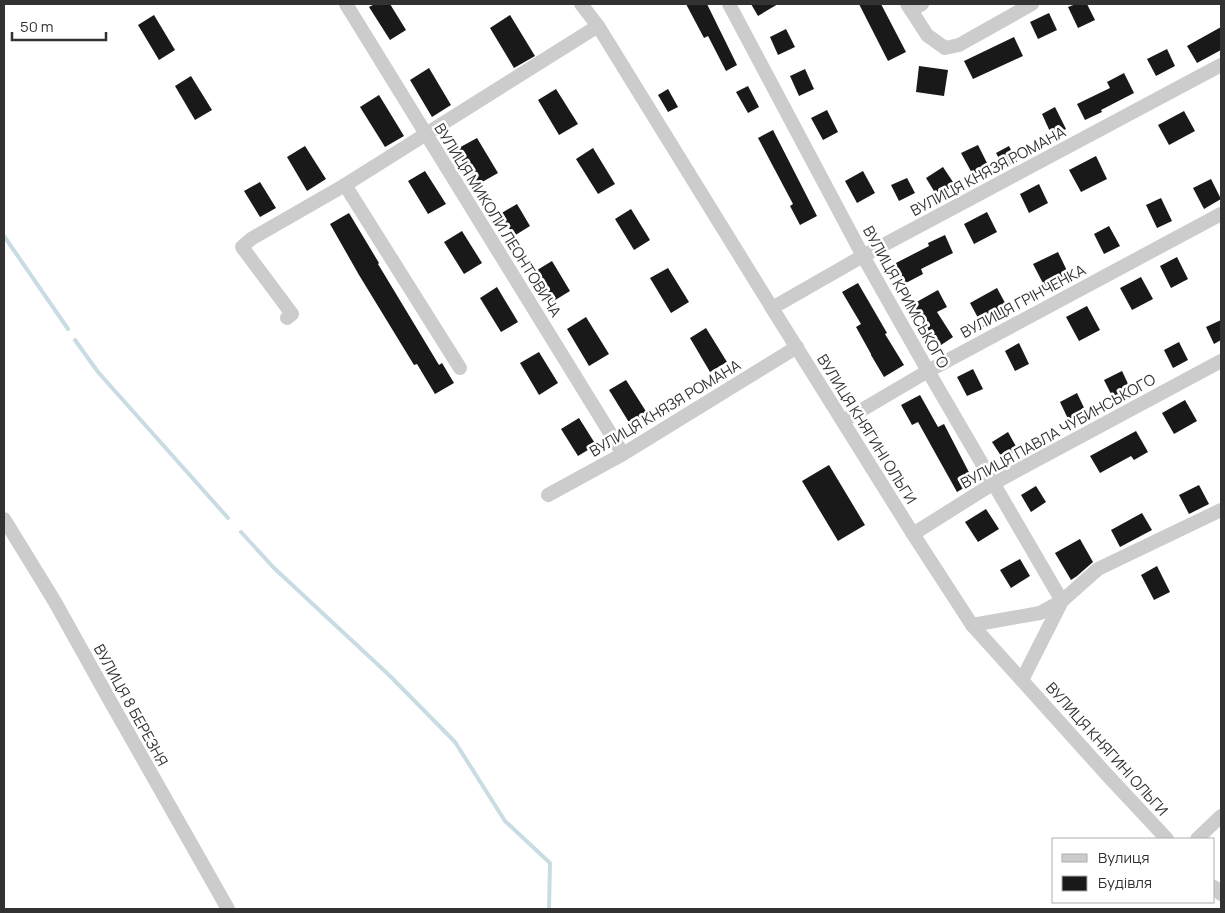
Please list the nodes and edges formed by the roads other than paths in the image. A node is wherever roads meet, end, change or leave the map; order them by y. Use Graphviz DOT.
graph roads {
  1 [pos="346,4"];
  2 [pos="581,4"];
  3 [pos="729,4"];
  4 [pos="1032,4"];
  5 [pos="913,6"];
  6 [pos="598,26"];
  7 [pos="1221,65"];
  8 [pos="426,134"];
  9 [pos="345,185"];
  10 [pos="1221,214"];
  11 [pos="863,256"];
  12 [pos="772,308"];
  13 [pos="287,318"];
  14 [pos="797,347"];
  15 [pos="1221,361"];
  16 [pos="460,368"];
  17 [pos="928,371"];
  18 [pos="842,421"];
  19 [pos="623,454"];
  20 [pos="994,483"];
  21 [pos="548,495"];
  22 [pos="1221,510"];
  23 [pos="4,519"];
  24 [pos="913,534"];
  25 [pos="1062,601"];
  26 [pos="972,625"];
  27 [pos="1022,680"];
  28 [pos="1221,816"];
  29 [pos="1166,838"];
  30 [pos="1198,838"];
  31 [pos="228,909"];
  1 -- 8 [label="street, ВУЛИЦЯ МИКОЛИ ЛЕОНТОВИЧА"];
  2 -- 6 [label="street, ВУЛИЦЯ КНЯГИНІ ОЛЬГИ"];
  3 -- 11 [label="street, ВУЛИЦЯ КРИМСЬКОГО"];
  4 -- 5 [label="street"];
  6 -- 8 [label="street"];
  6 -- 12 [label="street, ВУЛИЦЯ КНЯГИНІ ОЛЬГИ"];
  7 -- 11 [label="street, ВУЛИЦЯ КНЯЗЯ РОМАНА"];
  8 -- 9 [label="street"];
  8 -- 19 [label="street, ВУЛИЦЯ МИКОЛИ ЛЕОНТОВИЧА"];
  9 -- 13 [label="street"];
  9 -- 16 [label="street"];
  10 -- 17 [label="street, ВУЛИЦЯ ГРІНЧЕНКА"];
  11 -- 12 [label="street, ВУЛИЦЯ КНЯЗЯ РОМАНА"];
  11 -- 17 [label="street, ВУЛИЦЯ КРИМСЬКОГО"];
  12 -- 14 [label="street, ВУЛИЦЯ КНЯГИНІ ОЛЬГИ"];
  14 -- 18 [label="street, ВУЛИЦЯ КНЯГИНІ ОЛЬГИ"];
  14 -- 19 [label="street, ВУЛИЦЯ КНЯЗЯ РОМАНА"];
  15 -- 20 [label="street, ВУЛИЦЯ ПАВЛА ЧУБИНСЬКОГО"];
  17 -- 18 [label="street, ВУЛИЦЯ ГРІНЧЕНКА"];
  17 -- 20 [label="street, ВУЛИЦЯ КРИМСЬКОГО"];
  18 -- 24 [label="street, ВУЛИЦЯ КНЯГИНІ ОЛЬГИ"];
  19 -- 21 [label="street, ВУЛИЦЯ КНЯЗЯ РОМАНА"];
  20 -- 24 [label="street, ВУЛИЦЯ ПАВЛА ЧУБИНСЬКОГО"];
  20 -- 25 [label="street, ВУЛИЦЯ КРИМСЬКОГО"];
  22 -- 25 [label="street"];
  23 -- 31 [label="street, ВУЛИЦЯ 8 БЕРЕЗНЯ"];
  24 -- 26 [label="street, ВУЛИЦЯ КНЯГИНІ ОЛЬГИ"];
  25 -- 26 [label="street"];
  25 -- 27 [label="street"];
  26 -- 27 [label="street, ВУЛИЦЯ КНЯГИНІ ОЛЬГИ"];
  27 -- 29 [label="street, ВУЛИЦЯ КНЯГИНІ ОЛЬГИ"];
  28 -- 30 [label="street"];
}
